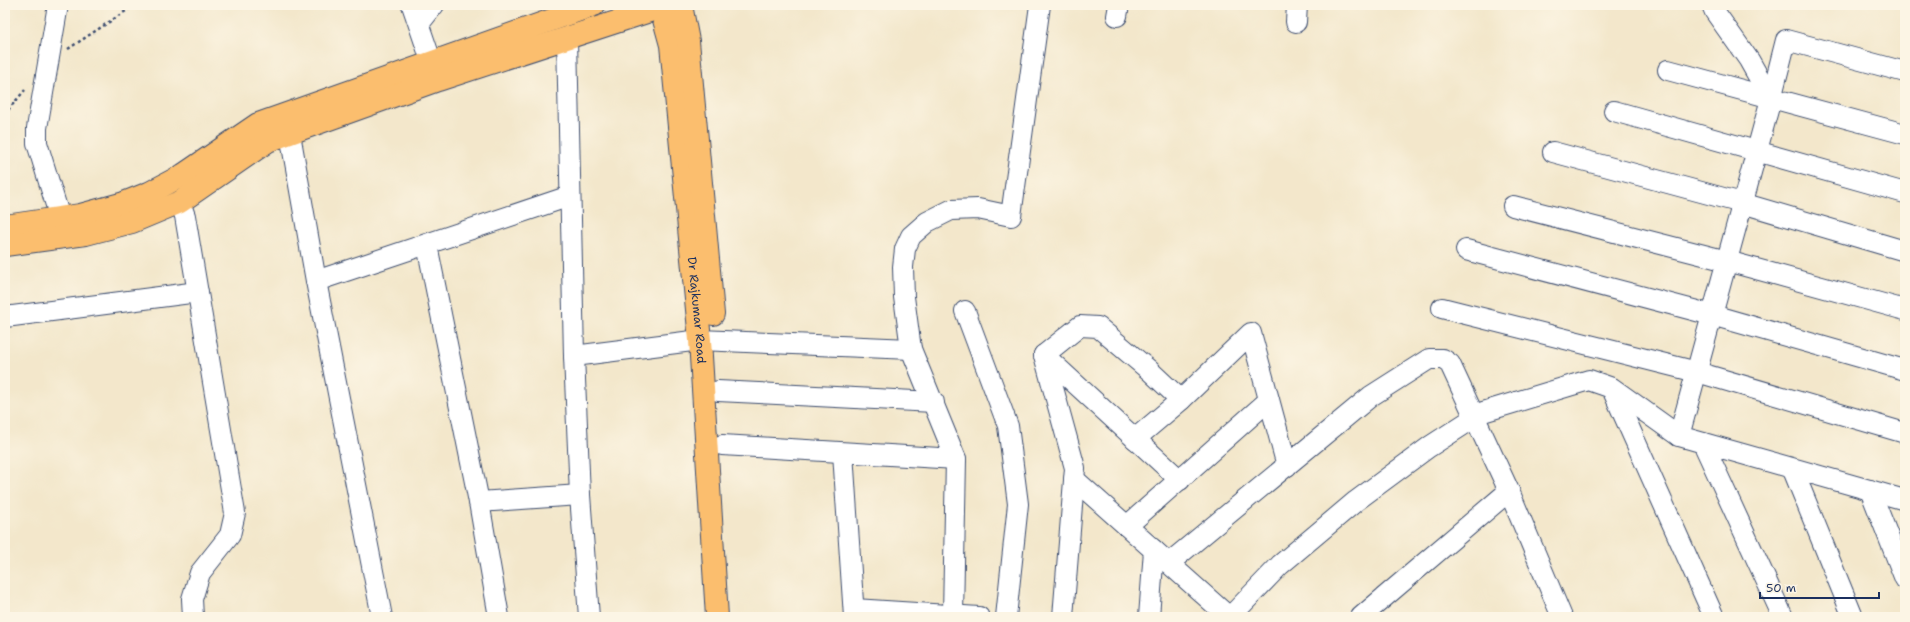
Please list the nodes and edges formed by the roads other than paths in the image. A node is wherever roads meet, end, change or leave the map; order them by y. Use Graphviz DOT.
graph roads {
  1 [pos="58,5"];
  2 [pos="412,5"];
  3 [pos="434,5"];
  4 [pos="594,5"];
  5 [pos="1040,5"];
  6 [pos="1712,5"];
  7 [pos="668,6"];
  8 [pos="418,24"];
  9 [pos="567,39"];
  10 [pos="435,70"];
  11 [pos="1668,70"];
  12 [pos="1905,72"];
  13 [pos="1772,99"];
  14 [pos="1614,111"];
  15 [pos="287,124"];
  16 [pos="1905,134"];
  17 [pos="1553,152"];
  18 [pos="1756,152"];
  19 [pos="1905,193"];
  20 [pos="570,196"];
  21 [pos="180,202"];
  22 [pos="1742,203"];
  23 [pos="1513,206"];
  24 [pos="60,218"];
  25 [pos="5,226"];
  26 [pos="5,245"];
  27 [pos="427,245"];
  28 [pos="1466,250"];
  29 [pos="1905,250"];
  30 [pos="1727,260"];
  31 [pos="316,281"];
  32 [pos="198,292"];
  33 [pos="1442,308"];
  34 [pos="965,310"];
  35 [pos="1905,310"];
  36 [pos="1712,314"];
  37 [pos="5,318"];
  38 [pos="707,341"];
  39 [pos="911,349"];
  40 [pos="1044,355"];
  41 [pos="574,356"];
  42 [pos="1905,370"];
  43 [pos="1697,372"];
  44 [pos="1612,388"];
  45 [pos="718,391"];
  46 [pos="1181,400"];
  47 [pos="1269,400"];
  48 [pos="934,402"];
  49 [pos="1476,417"];
  50 [pos="1905,433"];
  51 [pos="1679,436"];
  52 [pos="1135,439"];
  53 [pos="1703,443"];
  54 [pos="722,445"];
  55 [pos="843,453"];
  56 [pos="956,459"];
  57 [pos="1287,466"];
  58 [pos="1793,470"];
  59 [pos="1074,479"];
  60 [pos="1180,480"];
  61 [pos="1870,490"];
  62 [pos="1509,491"];
  63 [pos="580,495"];
  64 [pos="1905,500"];
  65 [pos="478,502"];
  66 [pos="1127,526"];
  67 [pos="1154,550"];
  68 [pos="1169,563"];
  69 [pos="1905,579"];
  70 [pos="854,613"];
  71 [pos="953,615"];
  72 [pos="193,617"];
  73 [pos="382,617"];
  74 [pos="499,617"];
  75 [pos="589,617"];
  76 [pos="717,617"];
  77 [pos="733,617"];
  78 [pos="979,617"];
  79 [pos="1006,617"];
  80 [pos="1064,617"];
  81 [pos="1149,617"];
  82 [pos="1230,617"];
  83 [pos="1361,617"];
  84 [pos="1562,617"];
  85 [pos="1714,617"];
  86 [pos="1783,617"];
  87 [pos="1853,617"];
  1 -- 24 [label="street"];
  2 -- 8 [label="street"];
  3 -- 8 [label="street"];
  4 -- 10 [label="main road"];
  5 -- 39 [label="street"];
  6 -- 13 [label="street"];
  7 -- 9 [label="main road"];
  7 -- 38 [label="main road, Dr Rajkumar Road"];
  8 -- 10 [label="street"];
  9 -- 10 [label="main road"];
  9 -- 20 [label="street"];
  10 -- 15 [label="main road"];
  11 -- 13 [label="street"];
  12 -- 13 [label="street"];
  13 -- 16 [label="street"];
  13 -- 18 [label="street"];
  14 -- 18 [label="street"];
  15 -- 21 [label="main road"];
  15 -- 24 [label="main road"];
  15 -- 31 [label="street"];
  17 -- 22 [label="street"];
  18 -- 19 [label="street"];
  18 -- 22 [label="street"];
  20 -- 27 [label="street"];
  20 -- 41 [label="street"];
  21 -- 26 [label="main road"];
  21 -- 32 [label="street"];
  22 -- 29 [label="street"];
  22 -- 30 [label="street"];
  23 -- 30 [label="street"];
  24 -- 25 [label="main road"];
  27 -- 31 [label="street"];
  27 -- 65 [label="street"];
  28 -- 36 [label="street"];
  30 -- 35 [label="street"];
  30 -- 36 [label="street"];
  31 -- 73 [label="street"];
  32 -- 37 [label="street"];
  32 -- 72 [label="street"];
  33 -- 43 [label="street"];
  34 -- 79 [label="street"];
  36 -- 42 [label="street"];
  36 -- 43 [label="street"];
  38 -- 39 [label="street"];
  38 -- 41 [label="street"];
  38 -- 45 [label="main road, Dr Rajkumar Road"];
  38 -- 76 [label="main road, Dr Rajkumar Road"];
  39 -- 48 [label="street"];
  40 -- 46 [label="street"];
  40 -- 52 [label="street"];
  40 -- 59 [label="street"];
  41 -- 63 [label="street"];
  43 -- 50 [label="street"];
  43 -- 51 [label="street"];
  44 -- 49 [label="street"];
  44 -- 51 [label="street"];
  44 -- 85 [label="street"];
  45 -- 48 [label="street"];
  45 -- 54 [label="main road, Dr Rajkumar Road"];
  46 -- 47 [label="street"];
  46 -- 52 [label="street"];
  47 -- 57 [label="street"];
  47 -- 60 [label="street"];
  48 -- 56 [label="street"];
  49 -- 57 [label="street"];
  49 -- 62 [label="street"];
  49 -- 82 [label="street"];
  51 -- 53 [label="street"];
  52 -- 60 [label="street"];
  53 -- 58 [label="street"];
  53 -- 86 [label="street"];
  54 -- 55 [label="street"];
  54 -- 77 [label="main road, Dr Rajkumar Road"];
  55 -- 56 [label="street"];
  55 -- 70 [label="street"];
  56 -- 71 [label="street"];
  57 -- 68 [label="street"];
  58 -- 61 [label="street"];
  58 -- 87 [label="street"];
  59 -- 66 [label="street"];
  59 -- 80 [label="street"];
  60 -- 66 [label="street"];
  61 -- 64 [label="street"];
  61 -- 69 [label="street"];
  62 -- 83 [label="street"];
  62 -- 84 [label="street"];
  63 -- 65 [label="street"];
  63 -- 75 [label="street"];
  65 -- 74 [label="street"];
  66 -- 67 [label="street"];
  67 -- 68 [label="street"];
  67 -- 81 [label="street"];
  68 -- 82 [label="street"];
  70 -- 71 [label="street"];
  71 -- 78 [label="street"];
}
